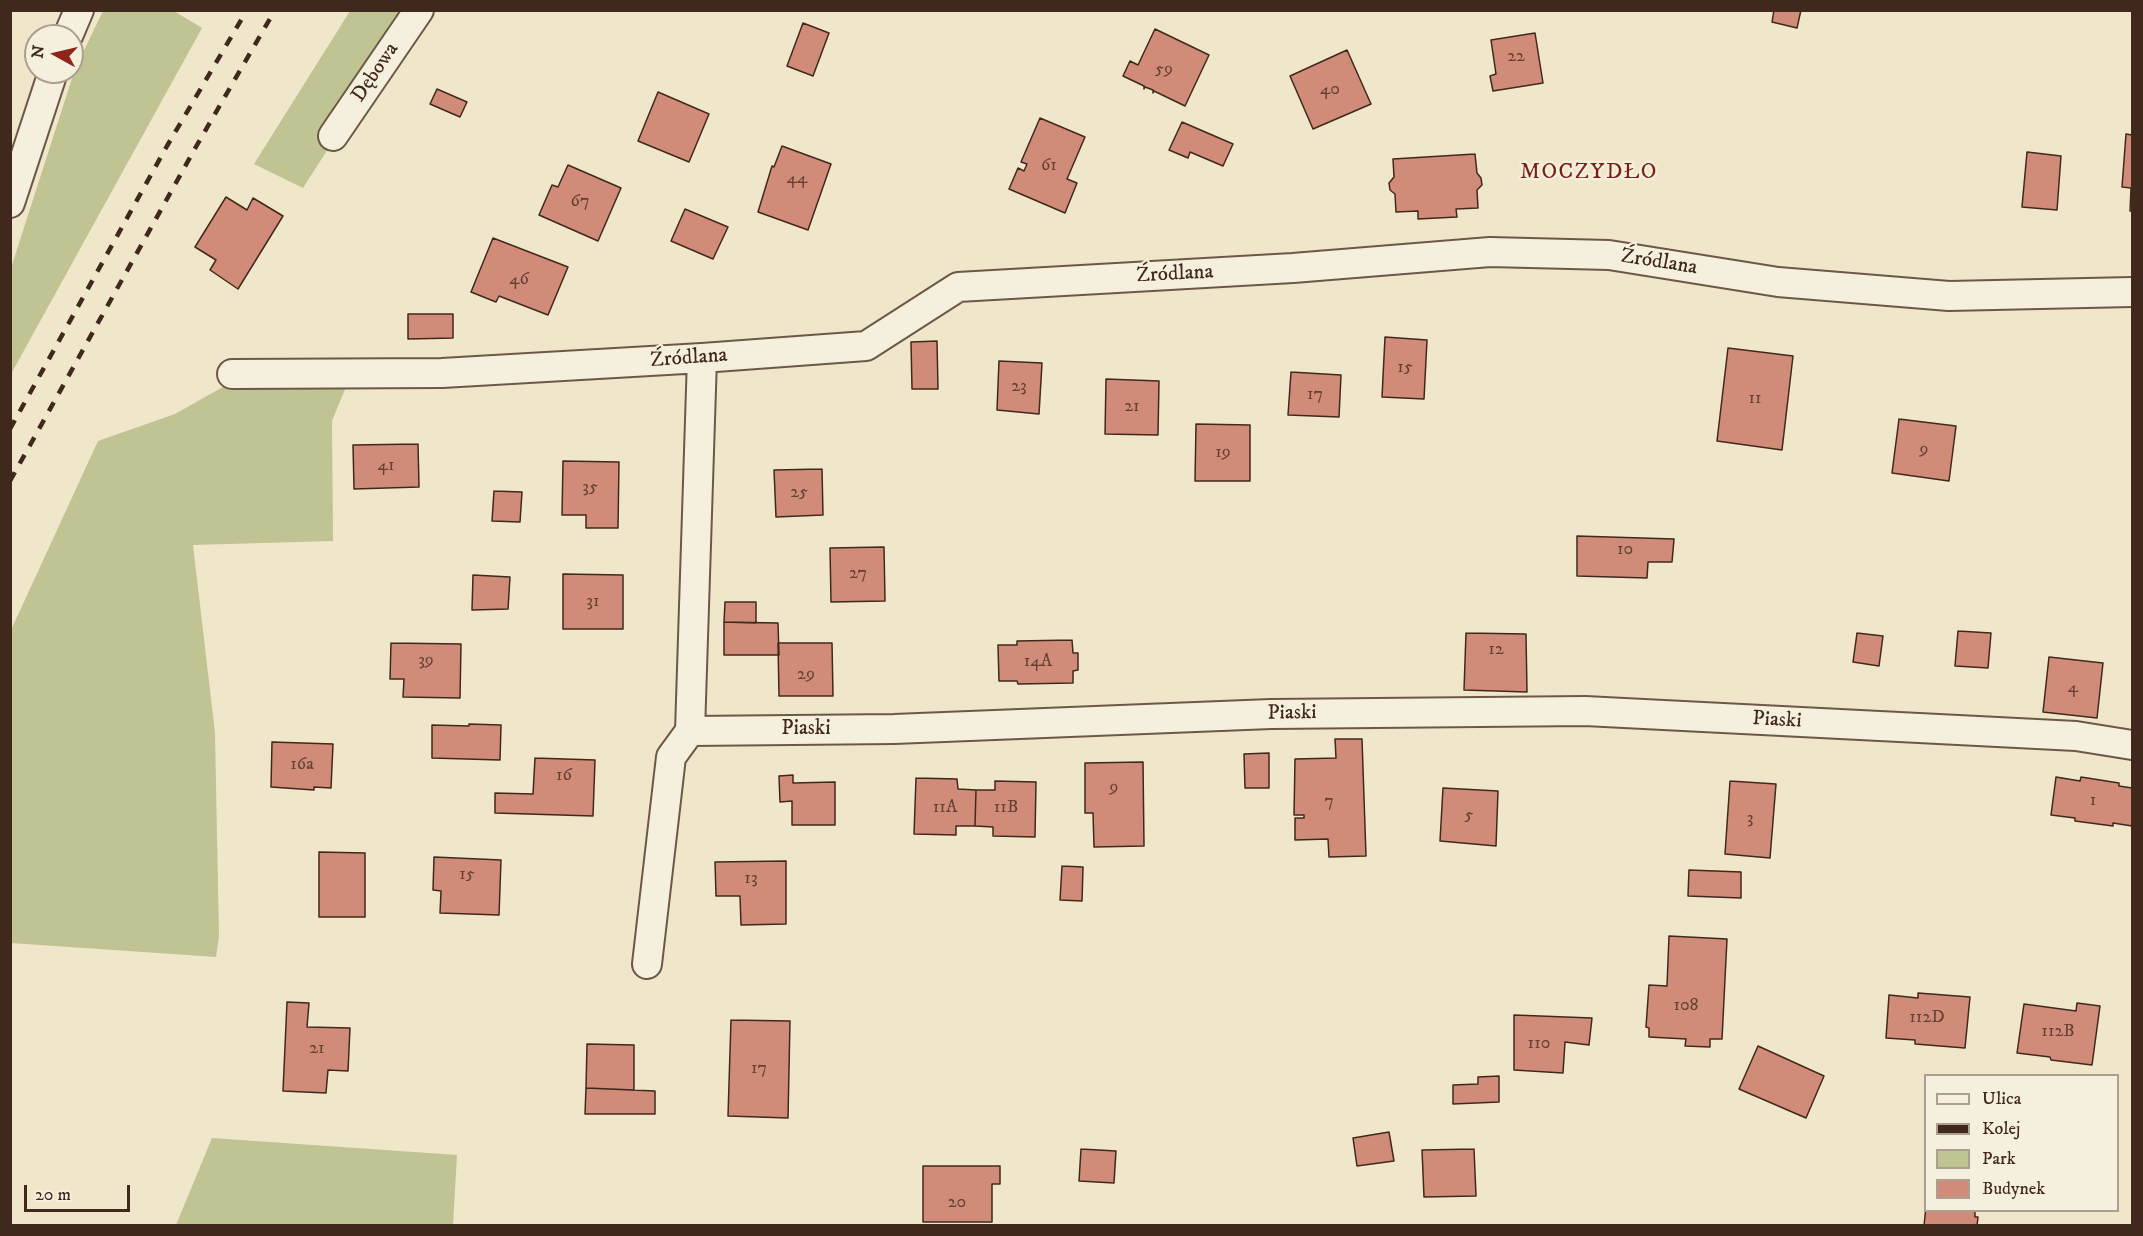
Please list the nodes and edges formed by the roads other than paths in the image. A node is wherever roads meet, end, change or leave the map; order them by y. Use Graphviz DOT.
graph roads {
  1 [pos="79,10"];
  2 [pos="419,10"];
  3 [pos="73,24"];
  4 [pos="49,84"];
  5 [pos="333,136"];
  6 [pos="10,203"];
  7 [pos="2133,292"];
  8 [pos="702,358"];
  9 [pos="232,374"];
  10 [pos="690,731"];
  11 [pos="2133,745"];
  12 [pos="647,964"];
  1 -- 3 [label="street"];
  2 -- 5 [label="street, Dębowa"];
  4 -- 6 [label="street"];
  7 -- 8 [label="street, Źródlana"];
  8 -- 9 [label="street, Źródlana"];
  8 -- 10 [label="street"];
  10 -- 11 [label="street, Piaski"];
  10 -- 12 [label="street"];
}
